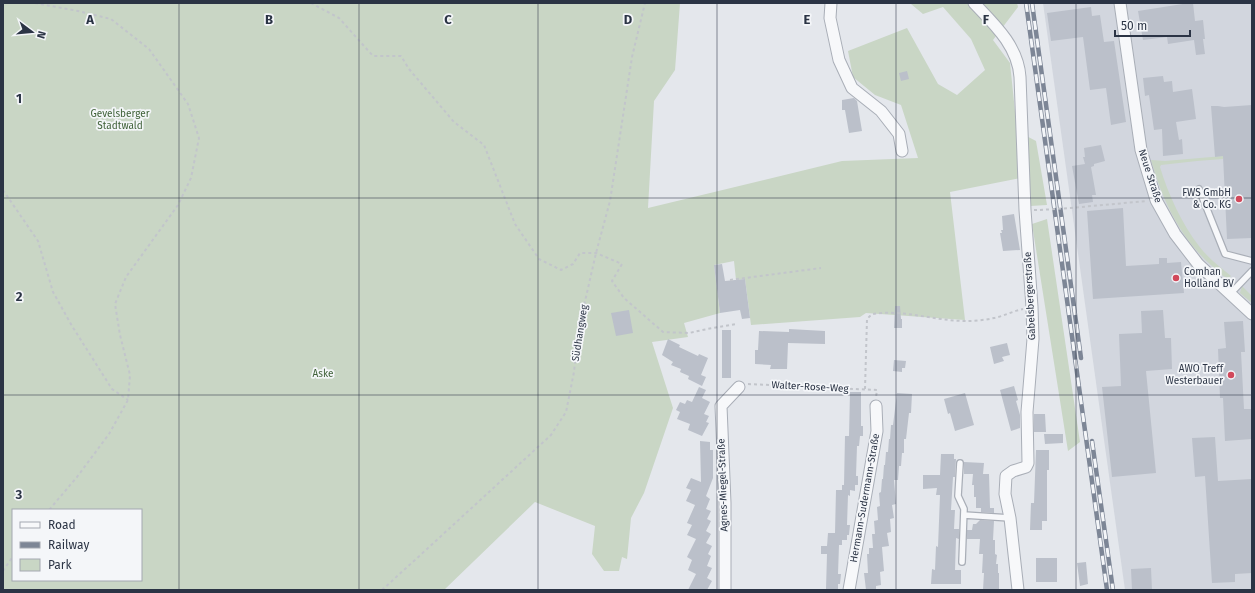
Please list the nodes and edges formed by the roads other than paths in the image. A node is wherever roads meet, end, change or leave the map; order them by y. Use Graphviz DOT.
graph roads {
  1 [pos="831,3"];
  2 [pos="974,3"];
  3 [pos="1120,3"];
  4 [pos="902,151"];
  5 [pos="1199,188"];
  6 [pos="1252,261"];
  7 [pos="1252,271"];
  8 [pos="1230,294"];
  9 [pos="1252,314"];
  10 [pos="743,385"];
  11 [pos="876,406"];
  12 [pos="960,463"];
  13 [pos="964,515"];
  14 [pos="1010,518"];
  15 [pos="962,562"];
  16 [pos="725,590"];
  17 [pos="849,590"];
  18 [pos="1018,590"];
  1 -- 4 [label="street"];
  2 -- 14 [label="street, Gabelsbergerstraße"];
  3 -- 8 [label="street, Neue Straße"];
  5 -- 6 [label="lane"];
  7 -- 8 [label="lane"];
  8 -- 9 [label="street, Neue Straße"];
  10 -- 16 [label="street, Agnes-Miegel-Straße"];
  11 -- 17 [label="street, Hermann-Sudermann-Straße"];
  12 -- 13 [label="lane"];
  13 -- 14 [label="lane"];
  13 -- 15 [label="lane"];
  14 -- 18 [label="street, Gabelsbergerstraße"];
}
